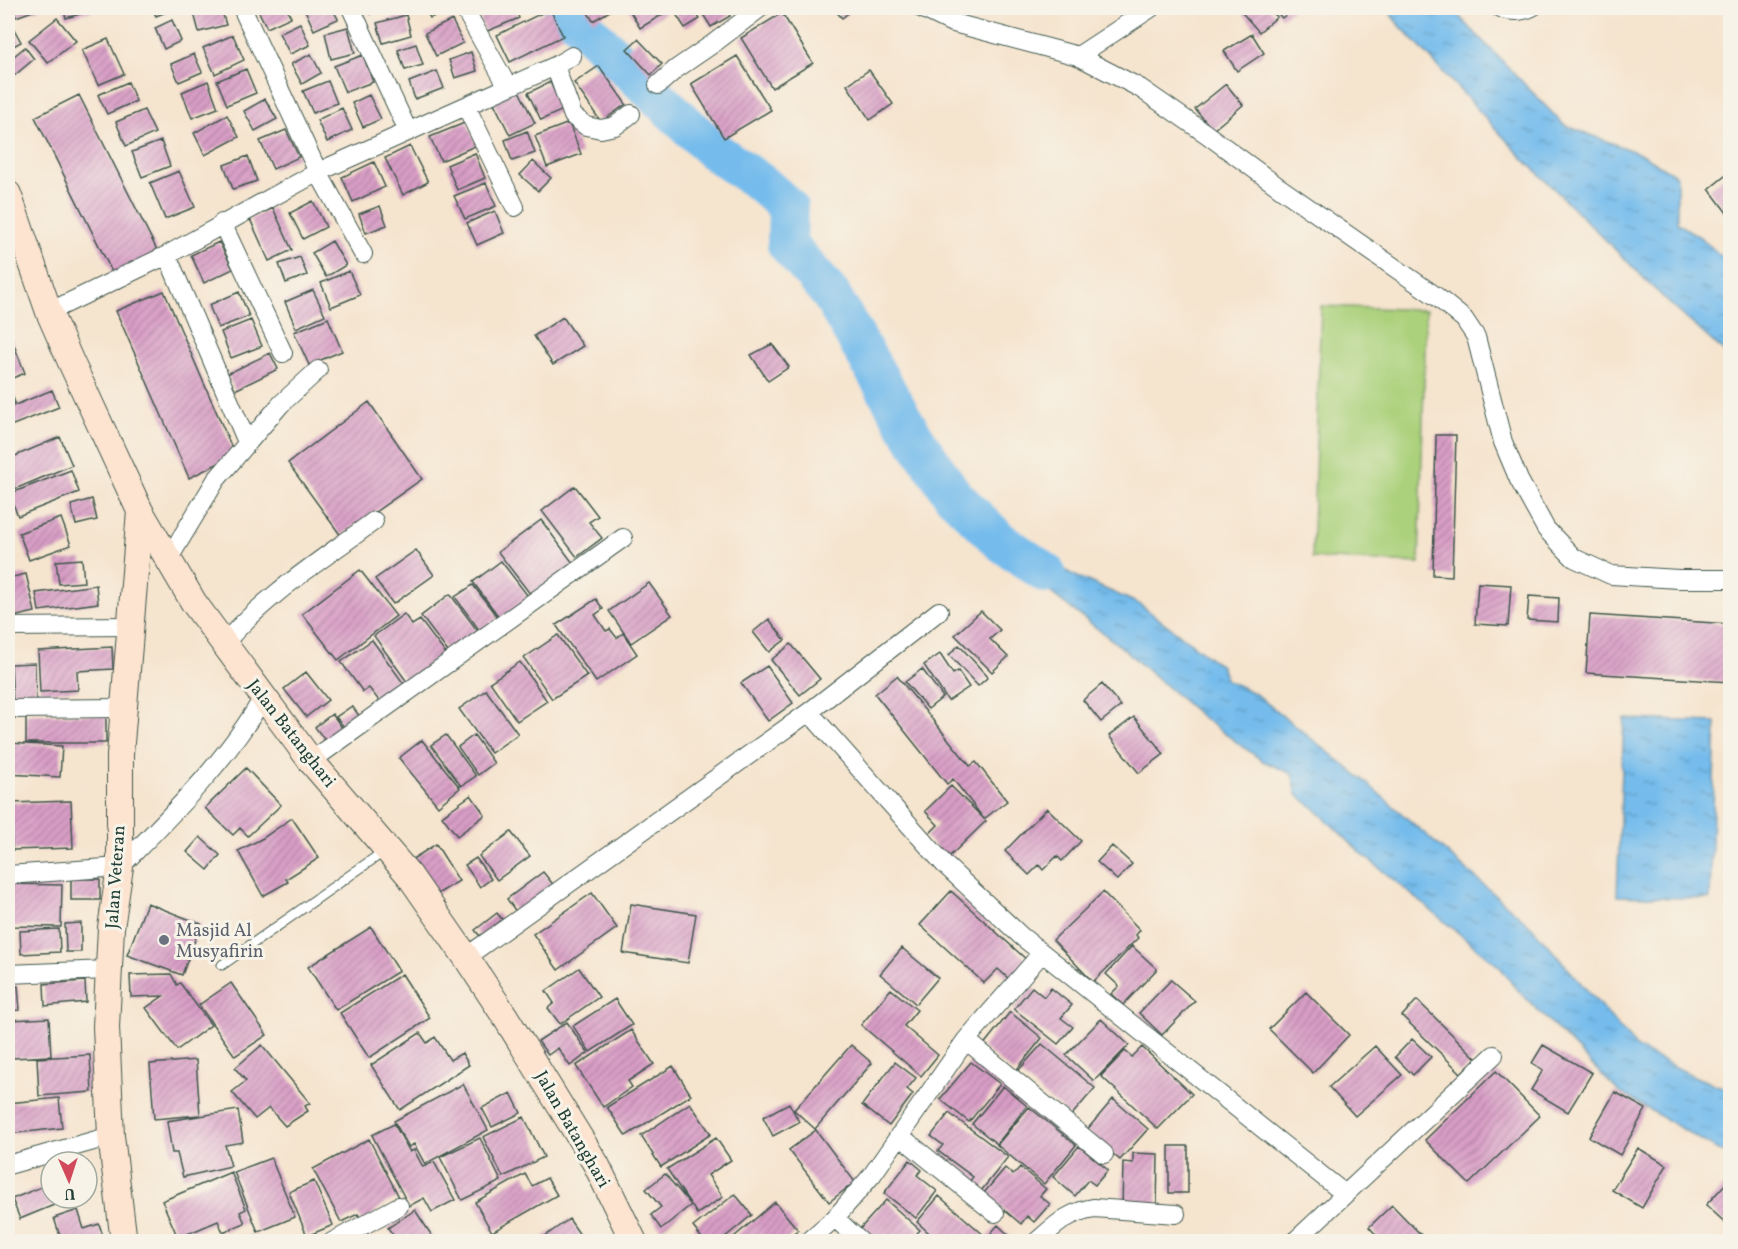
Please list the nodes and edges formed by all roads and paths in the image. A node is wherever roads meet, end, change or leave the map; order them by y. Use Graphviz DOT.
graph roads {
  1 [pos="242,8"];
  2 [pos="351,8"];
  3 [pos="464,8"];
  4 [pos="760,8"];
  5 [pos="921,8"];
  6 [pos="1150,8"];
  7 [pos="1491,8"];
  8 [pos="1539,8"];
  9 [pos="572,56"];
  10 [pos="1078,56"];
  11 [pos="555,66"];
  12 [pos="658,85"];
  13 [pos="508,87"];
  14 [pos="466,106"];
  15 [pos="631,114"];
  16 [pos="408,131"];
  17 [pos="318,172"];
  18 [pos="8,194"];
  19 [pos="515,207"];
  20 [pos="222,223"];
  21 [pos="14,232"];
  22 [pos="363,254"];
  23 [pos="167,255"];
  24 [pos="49,312"];
  25 [pos="283,353"];
  26 [pos="318,370"];
  27 [pos="247,442"];
  28 [pos="140,511"];
  29 [pos="374,521"];
  30 [pos="623,538"];
  31 [pos="169,558"];
  32 [pos="1731,579"];
  33 [pos="939,610"];
  34 [pos="130,626"];
  35 [pos="8,627"];
  36 [pos="223,645"];
  37 [pos="264,696"];
  38 [pos="124,708"];
  39 [pos="8,709"];
  40 [pos="809,712"];
  41 [pos="311,761"];
  42 [pos="388,848"];
  43 [pos="120,867"];
  44 [pos="8,875"];
  45 [pos="1042,953"];
  46 [pos="466,957"];
  47 [pos="222,965"];
  48 [pos="108,970"];
  49 [pos="8,974"];
  50 [pos="966,1040"];
  51 [pos="1494,1055"];
  52 [pos="899,1135"];
  53 [pos="111,1136"];
  54 [pos="1104,1154"];
  55 [pos="8,1165"];
  56 [pos="1345,1194"];
  57 [pos="399,1206"];
  58 [pos="995,1213"];
  59 [pos="1176,1214"];
  60 [pos="835,1218"];
  61 [pos="124,1242"];
  62 [pos="332,1242"];
  63 [pos="634,1242"];
  64 [pos="807,1242"];
  65 [pos="861,1242"];
  66 [pos="1036,1242"];
  67 [pos="1294,1242"];
  1 -- 17 [label="street"];
  2 -- 16 [label="street"];
  3 -- 13 [label="street"];
  4 -- 12 [label="street"];
  5 -- 10 [label="street"];
  6 -- 10 [label="street"];
  7 -- 8 [label="lane"];
  9 -- 11 [label="street"];
  10 -- 32 [label="street"];
  11 -- 13 [label="street"];
  11 -- 15 [label="street"];
  13 -- 14 [label="street"];
  14 -- 16 [label="street"];
  14 -- 19 [label="street"];
  16 -- 17 [label="street"];
  17 -- 20 [label="street"];
  17 -- 22 [label="street"];
  18 -- 21 [label="street, Jalan Batanghari"];
  20 -- 23 [label="street"];
  20 -- 25 [label="street"];
  21 -- 24 [label="street, Jalan Batanghari"];
  23 -- 24 [label="street"];
  23 -- 27 [label="street"];
  24 -- 28 [label="street, Jalan Batanghari"];
  26 -- 27 [label="street"];
  27 -- 31 [label="street"];
  28 -- 31 [label="street, Jalan Batanghari"];
  28 -- 34 [label="street, Jalan Veteran"];
  29 -- 36 [label="street"];
  30 -- 41 [label="street"];
  31 -- 36 [label="street, Jalan Batanghari"];
  33 -- 40 [label="street"];
  34 -- 35 [label="street"];
  34 -- 38 [label="street, Jalan Veteran"];
  36 -- 37 [label="street, Jalan Batanghari"];
  37 -- 41 [label="street, Jalan Batanghari"];
  37 -- 43 [label="street"];
  38 -- 39 [label="street"];
  38 -- 43 [label="street, Jalan Veteran"];
  40 -- 45 [label="street"];
  40 -- 46 [label="street"];
  41 -- 42 [label="street, Jalan Batanghari"];
  42 -- 46 [label="street, Jalan Batanghari"];
  42 -- 47 [label="lane"];
  43 -- 44 [label="street"];
  43 -- 48 [label="street, Jalan Veteran"];
  45 -- 50 [label="street"];
  45 -- 56 [label="street"];
  46 -- 63 [label="street, Jalan Batanghari"];
  48 -- 49 [label="street"];
  48 -- 53 [label="street, Jalan Veteran"];
  50 -- 52 [label="street"];
  50 -- 54 [label="street"];
  51 -- 56 [label="street"];
  52 -- 58 [label="street"];
  52 -- 60 [label="street"];
  53 -- 55 [label="street"];
  53 -- 61 [label="street, Jalan Veteran"];
  56 -- 67 [label="street"];
  57 -- 62 [label="street"];
  59 -- 66 [label="street"];
  60 -- 64 [label="street"];
  60 -- 65 [label="street"];
}
